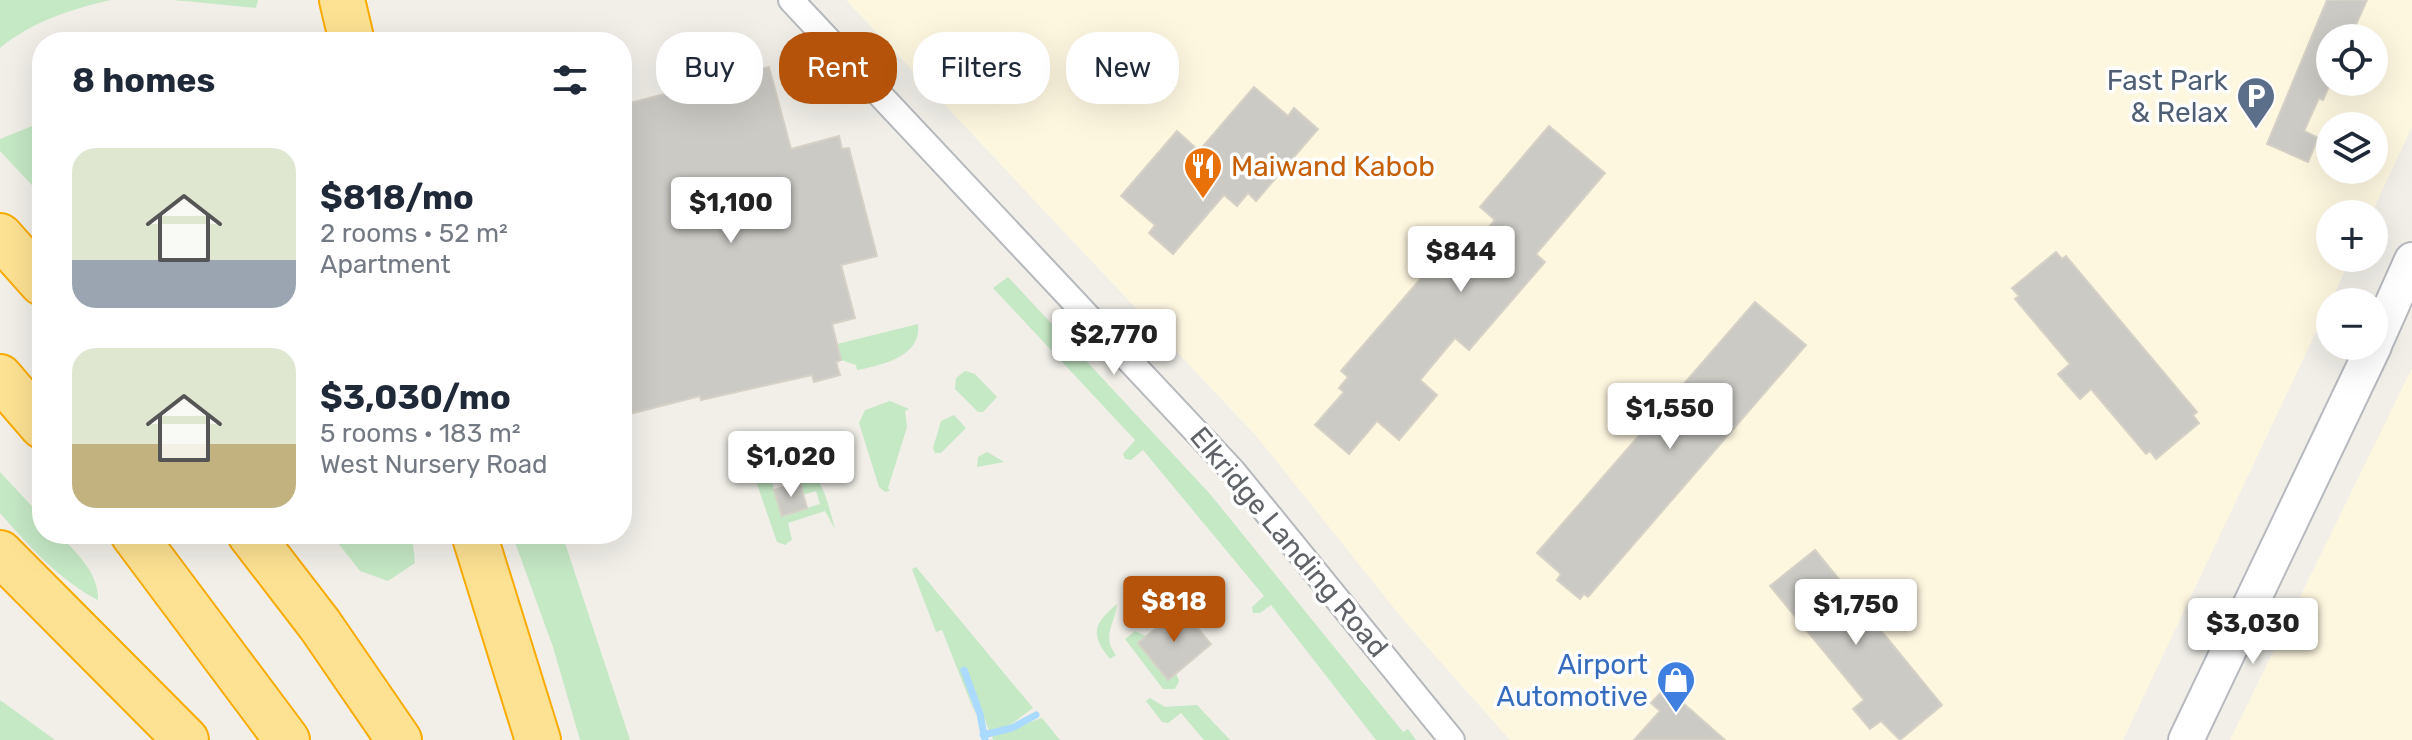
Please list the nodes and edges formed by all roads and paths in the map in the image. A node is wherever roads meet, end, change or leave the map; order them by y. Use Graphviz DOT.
graph roads {
  1 [pos="342,0"];
  2 [pos="791,0"];
  3 [pos="350,32"];
  4 [pos="0,236"];
  5 [pos="2412,260"];
  6 [pos="32,272"];
  7 [pos="2388,314"];
  8 [pos="2367,360"];
  9 [pos="0,377"];
  10 [pos="32,414"];
  11 [pos="140,544"];
  12 [pos="258,544"];
  13 [pos="477,544"];
  14 [pos="0,553"];
  15 [pos="0,570"];
  16 [pos="72,628"];
  17 [pos="186,740"];
  18 [pos="287,740"];
  19 [pos="399,740"];
  20 [pos="538,740"];
  21 [pos="1452,740"];
  22 [pos="2186,740"];
  1 -- 3 [label="highway"];
  2 -- 21 [label="street, Elkridge Landing Road"];
  4 -- 6 [label="highway"];
  5 -- 7 [label="main road"];
  8 -- 22 [label="main road"];
  9 -- 10 [label="highway"];
  11 -- 18 [label="highway"];
  12 -- 19 [label="highway"];
  13 -- 20 [label="highway"];
  14 -- 16 [label="highway"];
  15 -- 16 [label="highway"];
  16 -- 17 [label="highway"];
}
